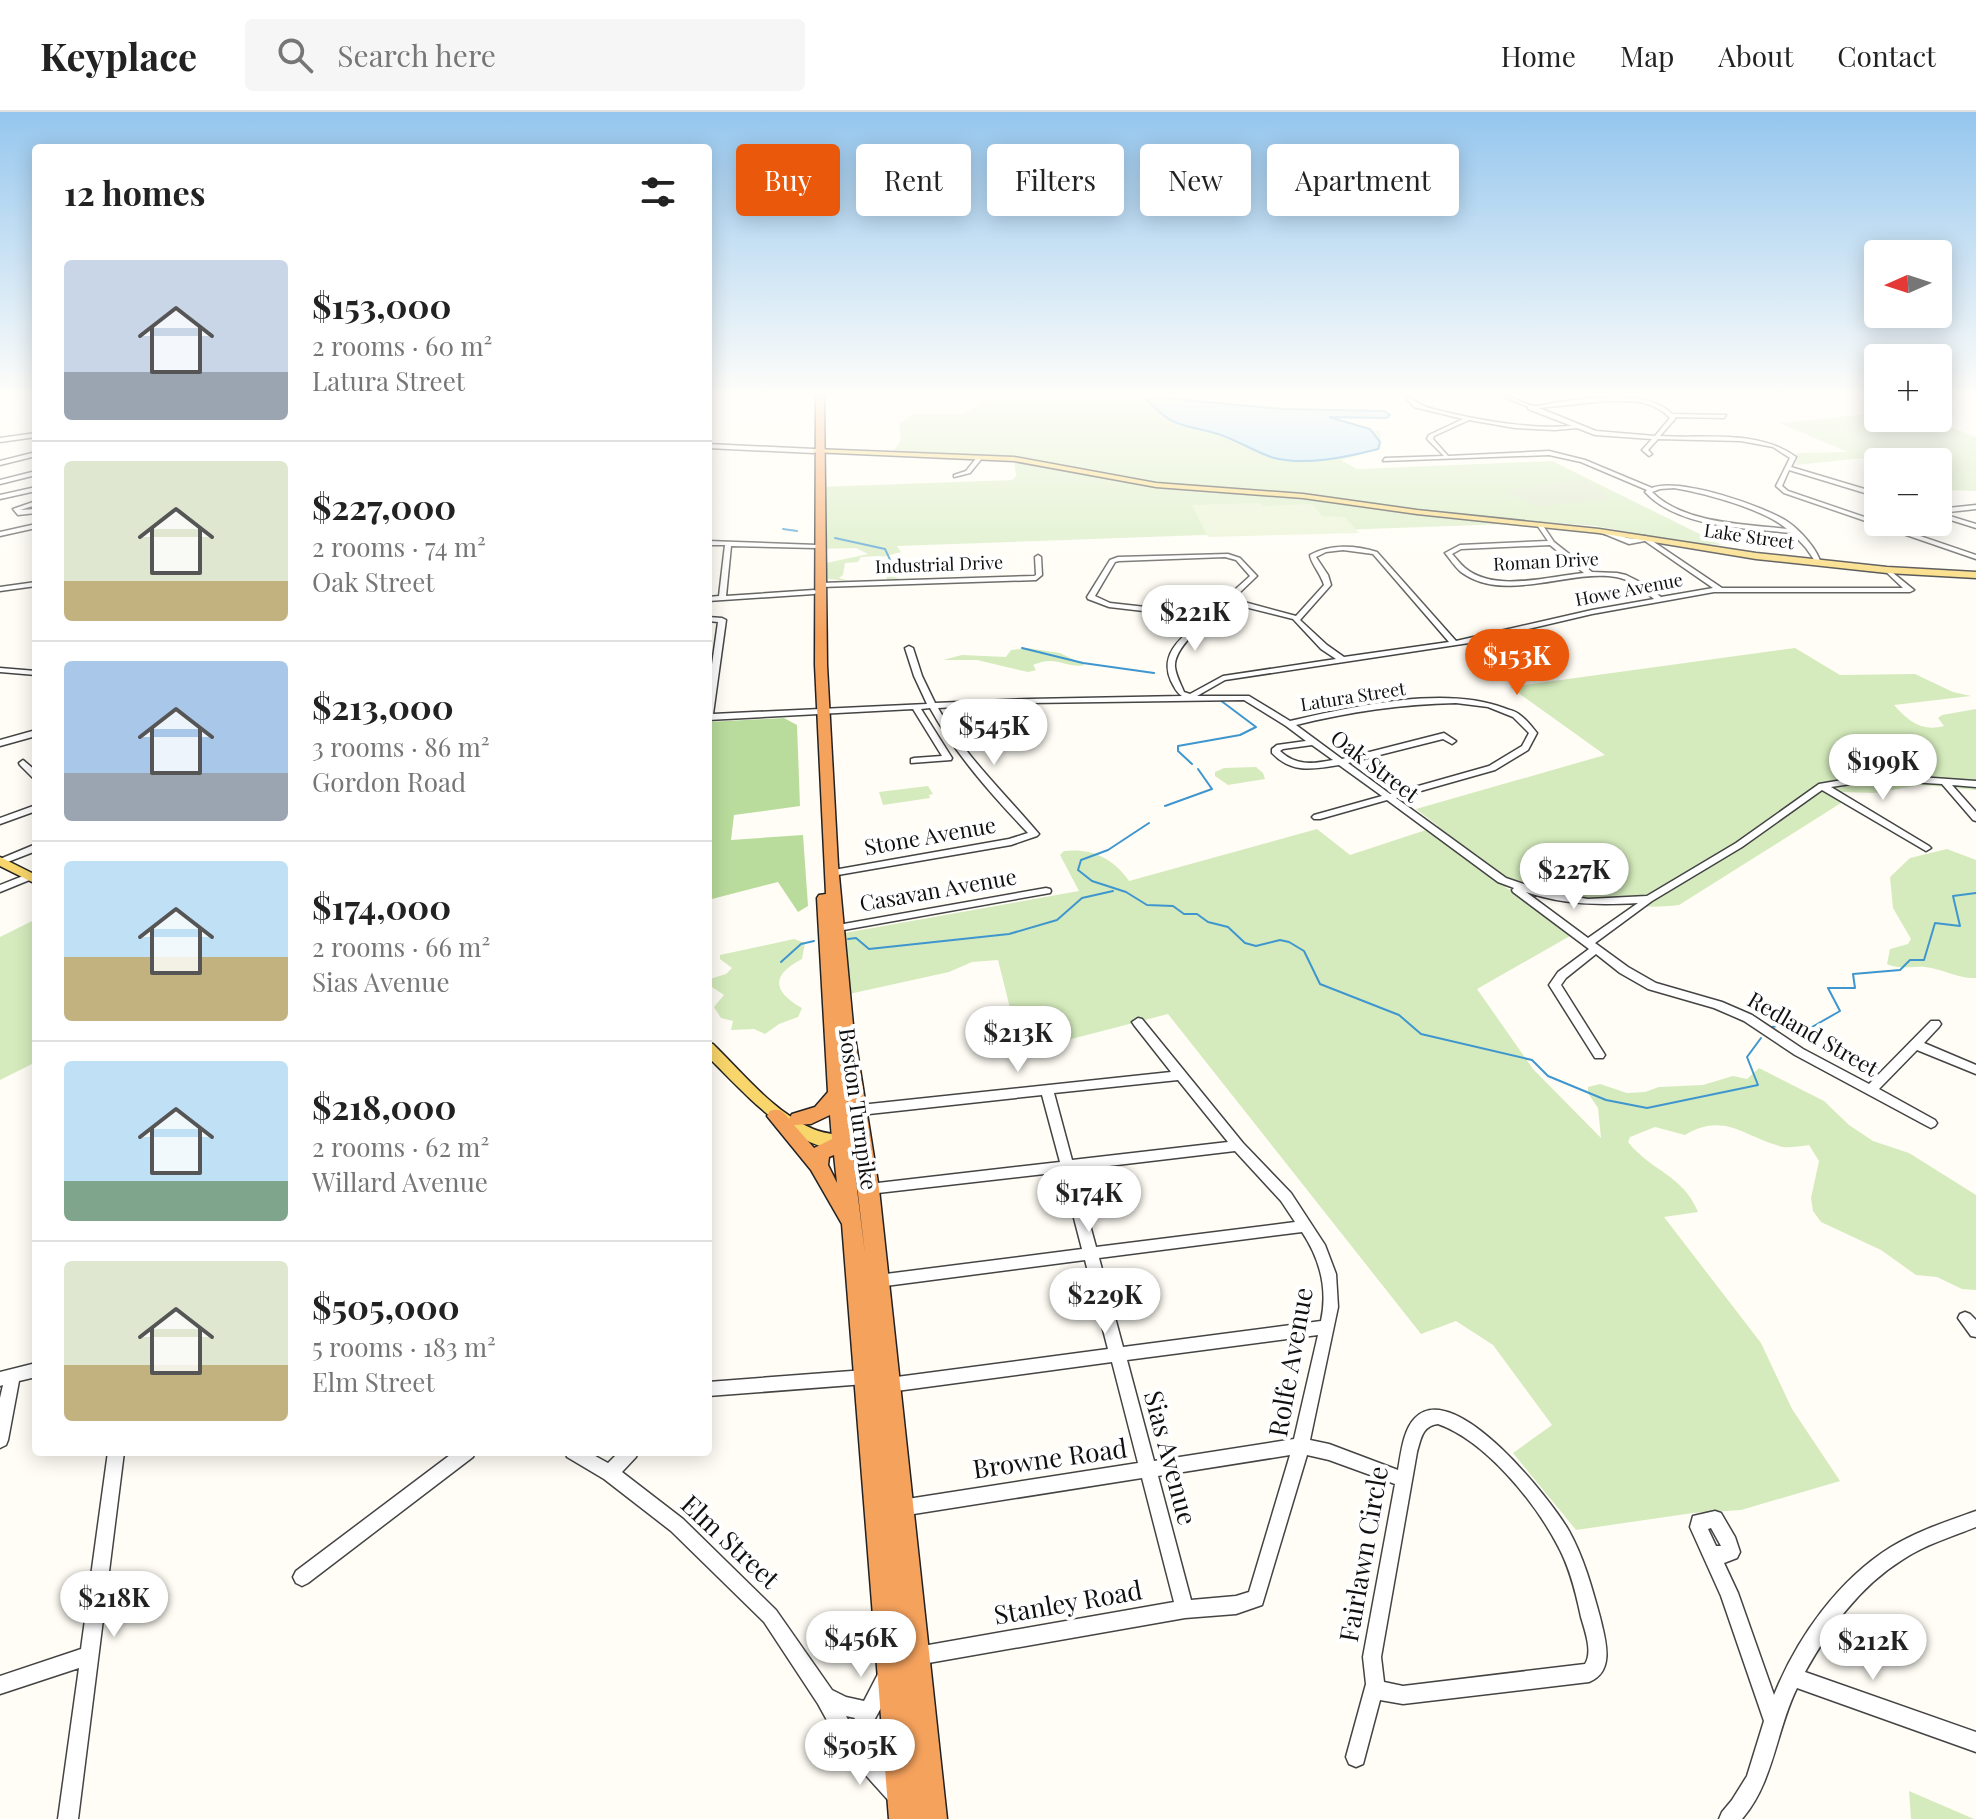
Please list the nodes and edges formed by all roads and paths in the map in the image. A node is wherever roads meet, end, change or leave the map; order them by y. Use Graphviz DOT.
graph roads {
  1 [pos="21,477"];
  2 [pos="817,477"];
  3 [pos="818,477"];
  4 [pos="1109,477"];
  5 [pos="1620,477"];
  6 [pos="1784,477"];
  7 [pos="1817,477"];
  8 [pos="0,482"];
  9 [pos="1650,489"];
  10 [pos="32,490"];
  11 [pos="1864,491"];
  12 [pos="0,497"];
  13 [pos="32,504"];
  14 [pos="1976,507"];
  15 [pos="1952,510"];
  16 [pos="32,511"];
  17 [pos="1952,517"];
  18 [pos="1540,525"];
  19 [pos="1976,526"];
  20 [pos="32,527"];
  21 [pos="1793,531"];
  22 [pos="0,534"];
  23 [pos="1645,538"];
  24 [pos="712,543"];
  25 [pos="1552,543"];
  26 [pos="728,545"];
  27 [pos="815,546"];
  28 [pos="1038,557"];
  29 [pos="1976,557"];
  30 [pos="1819,563"];
  31 [pos="1887,570"];
  32 [pos="1591,575"];
  33 [pos="1976,575"];
  34 [pos="32,585"];
  35 [pos="0,589"];
  36 [pos="817,589"];
  37 [pos="1720,590"];
  38 [pos="722,598"];
  39 [pos="712,599"];
  40 [pos="1227,600"];
  41 [pos="1660,600"];
  42 [pos="1210,616"];
  43 [pos="1297,618"];
  44 [pos="712,619"];
  45 [pos="1454,643"];
  46 [pos="909,648"];
  47 [pos="1343,660"];
  48 [pos="0,670"];
  49 [pos="32,671"];
  50 [pos="712,694"];
  51 [pos="1190,697"];
  52 [pos="935,708"];
  53 [pos="917,709"];
  54 [pos="819,712"];
  55 [pos="712,716"];
  56 [pos="1289,724"];
  57 [pos="32,734"];
  58 [pos="1448,738"];
  59 [pos="1314,742"];
  60 [pos="0,743"];
  61 [pos="914,761"];
  62 [pos="1339,761"];
  63 [pos="23,763"];
  64 [pos="32,772"];
  65 [pos="1944,781"];
  66 [pos="1976,784"];
  67 [pos="1822,786"];
  68 [pos="1387,797"];
  69 [pos="32,809"];
  70 [pos="1317,817"];
  71 [pos="1976,818"];
  72 [pos="0,821"];
  73 [pos="1926,848"];
  74 [pos="32,849"];
  75 [pos="0,861"];
  76 [pos="832,873"];
  77 [pos="32,878"];
  78 [pos="1502,880"];
  79 [pos="0,889"];
  80 [pos="1046,891"];
  81 [pos="1649,899"];
  82 [pos="838,928"];
  83 [pos="1591,946"];
  84 [pos="1138,1022"];
  85 [pos="1935,1024"];
  86 [pos="1915,1044"];
  87 [pos="712,1052"];
  88 [pos="1599,1055"];
  89 [pos="1976,1070"];
  90 [pos="1180,1075"];
  91 [pos="1047,1089"];
  92 [pos="1871,1090"];
  93 [pos="837,1093"];
  94 [pos="761,1100"];
  95 [pos="860,1110"];
  96 [pos="776,1116"];
  97 [pos="798,1119"];
  98 [pos="1931,1123"];
  99 [pos="842,1143"];
  100 [pos="863,1143"];
  101 [pos="1238,1146"];
  102 [pos="818,1165"];
  103 [pos="1069,1167"];
  104 [pos="869,1189"];
  105 [pos="1306,1226"];
  106 [pos="852,1230"];
  107 [pos="1091,1253"];
  108 [pos="878,1281"];
  109 [pos="1965,1318"];
  110 [pos="1326,1327"];
  111 [pos="1976,1331"];
  112 [pos="1118,1355"];
  113 [pos="32,1371"];
  114 [pos="6,1377"];
  115 [pos="865,1377"];
  116 [pos="889,1385"];
  117 [pos="712,1389"];
  118 [pos="0,1440"];
  119 [pos="1301,1446"];
  120 [pos="115,1456"];
  121 [pos="462,1456"];
  122 [pos="580,1456"];
  123 [pos="626,1456"];
  124 [pos="1150,1472"];
  125 [pos="610,1473"];
  126 [pos="1404,1480"];
  127 [pos="901,1508"];
  128 [pos="1976,1519"];
  129 [pos="1709,1552"];
  130 [pos="302,1577"];
  131 [pos="1229,1606"];
  132 [pos="1185,1609"];
  133 [pos="90,1655"];
  134 [pos="904,1662"];
  135 [pos="1793,1677"];
  136 [pos="0,1685"];
  137 [pos="1374,1687"];
  138 [pos="825,1697"];
  139 [pos="868,1711"];
  140 [pos="1774,1722"];
  141 [pos="1976,1742"];
  142 [pos="851,1744"];
  143 [pos="1356,1757"];
  144 [pos="904,1810"];
  145 [pos="68,1819"];
  146 [pos="932,1819"];
  147 [pos="1729,1819"];
  1 -- 8 [label="street"];
  2 -- 27 [label="highway, Boston Turnpike"];
  3 -- 36 [label="highway, Boston Turnpike"];
  4 -- 18 [label="main road, Lake Street"];
  5 -- 9 [label="street"];
  6 -- 29 [label="street"];
  7 -- 11 [label="street"];
  9 -- 21 [label="street"];
  9 -- 21 [label="street"];
  10 -- 12 [label="street"];
  13 -- 16 [label="street"];
  14 -- 15 [label="street"];
  17 -- 19 [label="street"];
  18 -- 23 [label="main road, Lake Street"];
  18 -- 25 [label="street"];
  20 -- 22 [label="street"];
  21 -- 30 [label="street"];
  23 -- 30 [label="main road, Lake Street"];
  23 -- 37 [label="street"];
  24 -- 26 [label="street"];
  25 -- 32 [label="street"];
  25 -- 32 [label="street, Roman Drive"];
  26 -- 27 [label="street"];
  26 -- 38 [label="street"];
  27 -- 36 [label="highway, Boston Turnpike"];
  28 -- 36 [label="street, Industrial Drive"];
  30 -- 31 [label="main road, Lake Street"];
  31 -- 33 [label="main road, Lake Street"];
  31 -- 37 [label="street, Howe Avenue"];
  32 -- 41 [label="street, Roman Drive"];
  34 -- 35 [label="street"];
  36 -- 38 [label="street"];
  36 -- 54 [label="highway, Boston Turnpike"];
  37 -- 41 [label="street, Howe Avenue"];
  38 -- 39 [label="street"];
  40 -- 42 [label="street"];
  40 -- 42 [label="street"];
  40 -- 43 [label="street"];
  41 -- 45 [label="street, Howe Avenue"];
  42 -- 51 [label="street"];
  43 -- 45 [label="street"];
  43 -- 47 [label="street"];
  44 -- 50 [label="street"];
  45 -- 47 [label="street, Howe Avenue"];
  46 -- 52 [label="street"];
  47 -- 51 [label="street, Howe Avenue"];
  48 -- 49 [label="street"];
  51 -- 52 [label="street, Oak Street"];
  51 -- 56 [label="street, Oak Street"];
  52 -- 53 [label="street, Oak Street"];
  52 -- 76 [label="street, Stone Avenue"];
  53 -- 54 [label="street, Oak Street"];
  53 -- 61 [label="street"];
  54 -- 55 [label="street, Oak Street"];
  54 -- 76 [label="highway, Boston Turnpike"];
  54 -- 93 [label="highway, Boston Turnpike"];
  56 -- 59 [label="street, Oak Street"];
  56 -- 68 [label="street, Latura Street"];
  57 -- 60 [label="street"];
  58 -- 62 [label="street"];
  59 -- 62 [label="street, Oak Street"];
  59 -- 62 [label="street"];
  62 -- 68 [label="street, Oak Street"];
  63 -- 64 [label="street"];
  65 -- 66 [label="street, Oak Street"];
  65 -- 67 [label="street, Oak Street"];
  65 -- 71 [label="street"];
  67 -- 73 [label="street"];
  67 -- 81 [label="street, Oak Street"];
  68 -- 70 [label="street"];
  68 -- 78 [label="street, Oak Street"];
  69 -- 72 [label="street"];
  74 -- 75 [label="street"];
  75 -- 77 [label="main road"];
  76 -- 82 [label="highway, Boston Turnpike"];
  77 -- 79 [label="street"];
  78 -- 81 [label="street, Oak Street"];
  78 -- 83 [label="street, Redland Street"];
  80 -- 82 [label="street, Casavan Avenue"];
  81 -- 83 [label="street"];
  82 -- 95 [label="highway, Boston Turnpike"];
  83 -- 88 [label="street"];
  83 -- 92 [label="street, Redland Street"];
  84 -- 90 [label="street, Rolfe Avenue"];
  85 -- 86 [label="street"];
  86 -- 89 [label="street"];
  86 -- 92 [label="street"];
  87 -- 94 [label="main road"];
  90 -- 91 [label="street"];
  90 -- 101 [label="street, Rolfe Avenue"];
  91 -- 95 [label="street"];
  91 -- 103 [label="street, Sias Avenue"];
  92 -- 98 [label="street, Redland Street"];
  93 -- 97 [label="highway"];
  93 -- 99 [label="highway, Boston Turnpike"];
  94 -- 96 [label="main road"];
  94 -- 97 [label="main road"];
  95 -- 100 [label="highway, Boston Turnpike"];
  96 -- 99 [label="main road"];
  96 -- 102 [label="highway"];
  97 -- 99 [label="main road"];
  99 -- 100 [label="main road"];
  99 -- 102 [label="highway"];
  99 -- 106 [label="highway, Boston Turnpike"];
  100 -- 104 [label="highway, Boston Turnpike"];
  101 -- 103 [label="street"];
  101 -- 105 [label="street, Rolfe Avenue"];
  102 -- 106 [label="highway"];
  103 -- 104 [label="street"];
  103 -- 107 [label="street, Sias Avenue"];
  104 -- 108 [label="highway, Boston Turnpike"];
  105 -- 107 [label="street"];
  105 -- 110 [label="street, Rolfe Avenue"];
  106 -- 115 [label="highway, Boston Turnpike"];
  107 -- 108 [label="street"];
  107 -- 112 [label="street, Sias Avenue"];
  108 -- 116 [label="highway, Boston Turnpike"];
  109 -- 111 [label="street"];
  110 -- 112 [label="street"];
  110 -- 119 [label="street, Rolfe Avenue"];
  112 -- 116 [label="street"];
  112 -- 124 [label="street, Sias Avenue"];
  113 -- 114 [label="street"];
  114 -- 118 [label="street"];
  115 -- 117 [label="street"];
  115 -- 134 [label="highway, Boston Turnpike"];
  116 -- 127 [label="highway, Boston Turnpike"];
  119 -- 124 [label="street, Browne Road"];
  119 -- 126 [label="street"];
  119 -- 131 [label="street, Rolfe Avenue"];
  120 -- 133 [label="street"];
  121 -- 130 [label="street"];
  122 -- 125 [label="street, Elm Street"];
  123 -- 125 [label="street"];
  124 -- 127 [label="street, Browne Road"];
  124 -- 132 [label="street, Sias Avenue"];
  125 -- 138 [label="street, Elm Street"];
  126 -- 137 [label="street, Fairlawn Circle"];
  126 -- 137 [label="street, Fairlawn Circle"];
  127 -- 134 [label="highway, Boston Turnpike"];
  128 -- 135 [label="street"];
  129 -- 140 [label="street"];
  131 -- 132 [label="street, Stanley Road"];
  132 -- 134 [label="street, Stanley Road"];
  133 -- 136 [label="street"];
  133 -- 145 [label="street"];
  134 -- 139 [label="street"];
  134 -- 144 [label="highway, Boston Turnpike"];
  134 -- 146 [label="highway, Boston Turnpike"];
  135 -- 140 [label="street"];
  135 -- 141 [label="street"];
  137 -- 143 [label="street"];
  138 -- 139 [label="street"];
  138 -- 142 [label="street, Elm Street"];
  139 -- 142 [label="street"];
  140 -- 147 [label="street"];
  142 -- 144 [label="street, Elm Street"];
}
